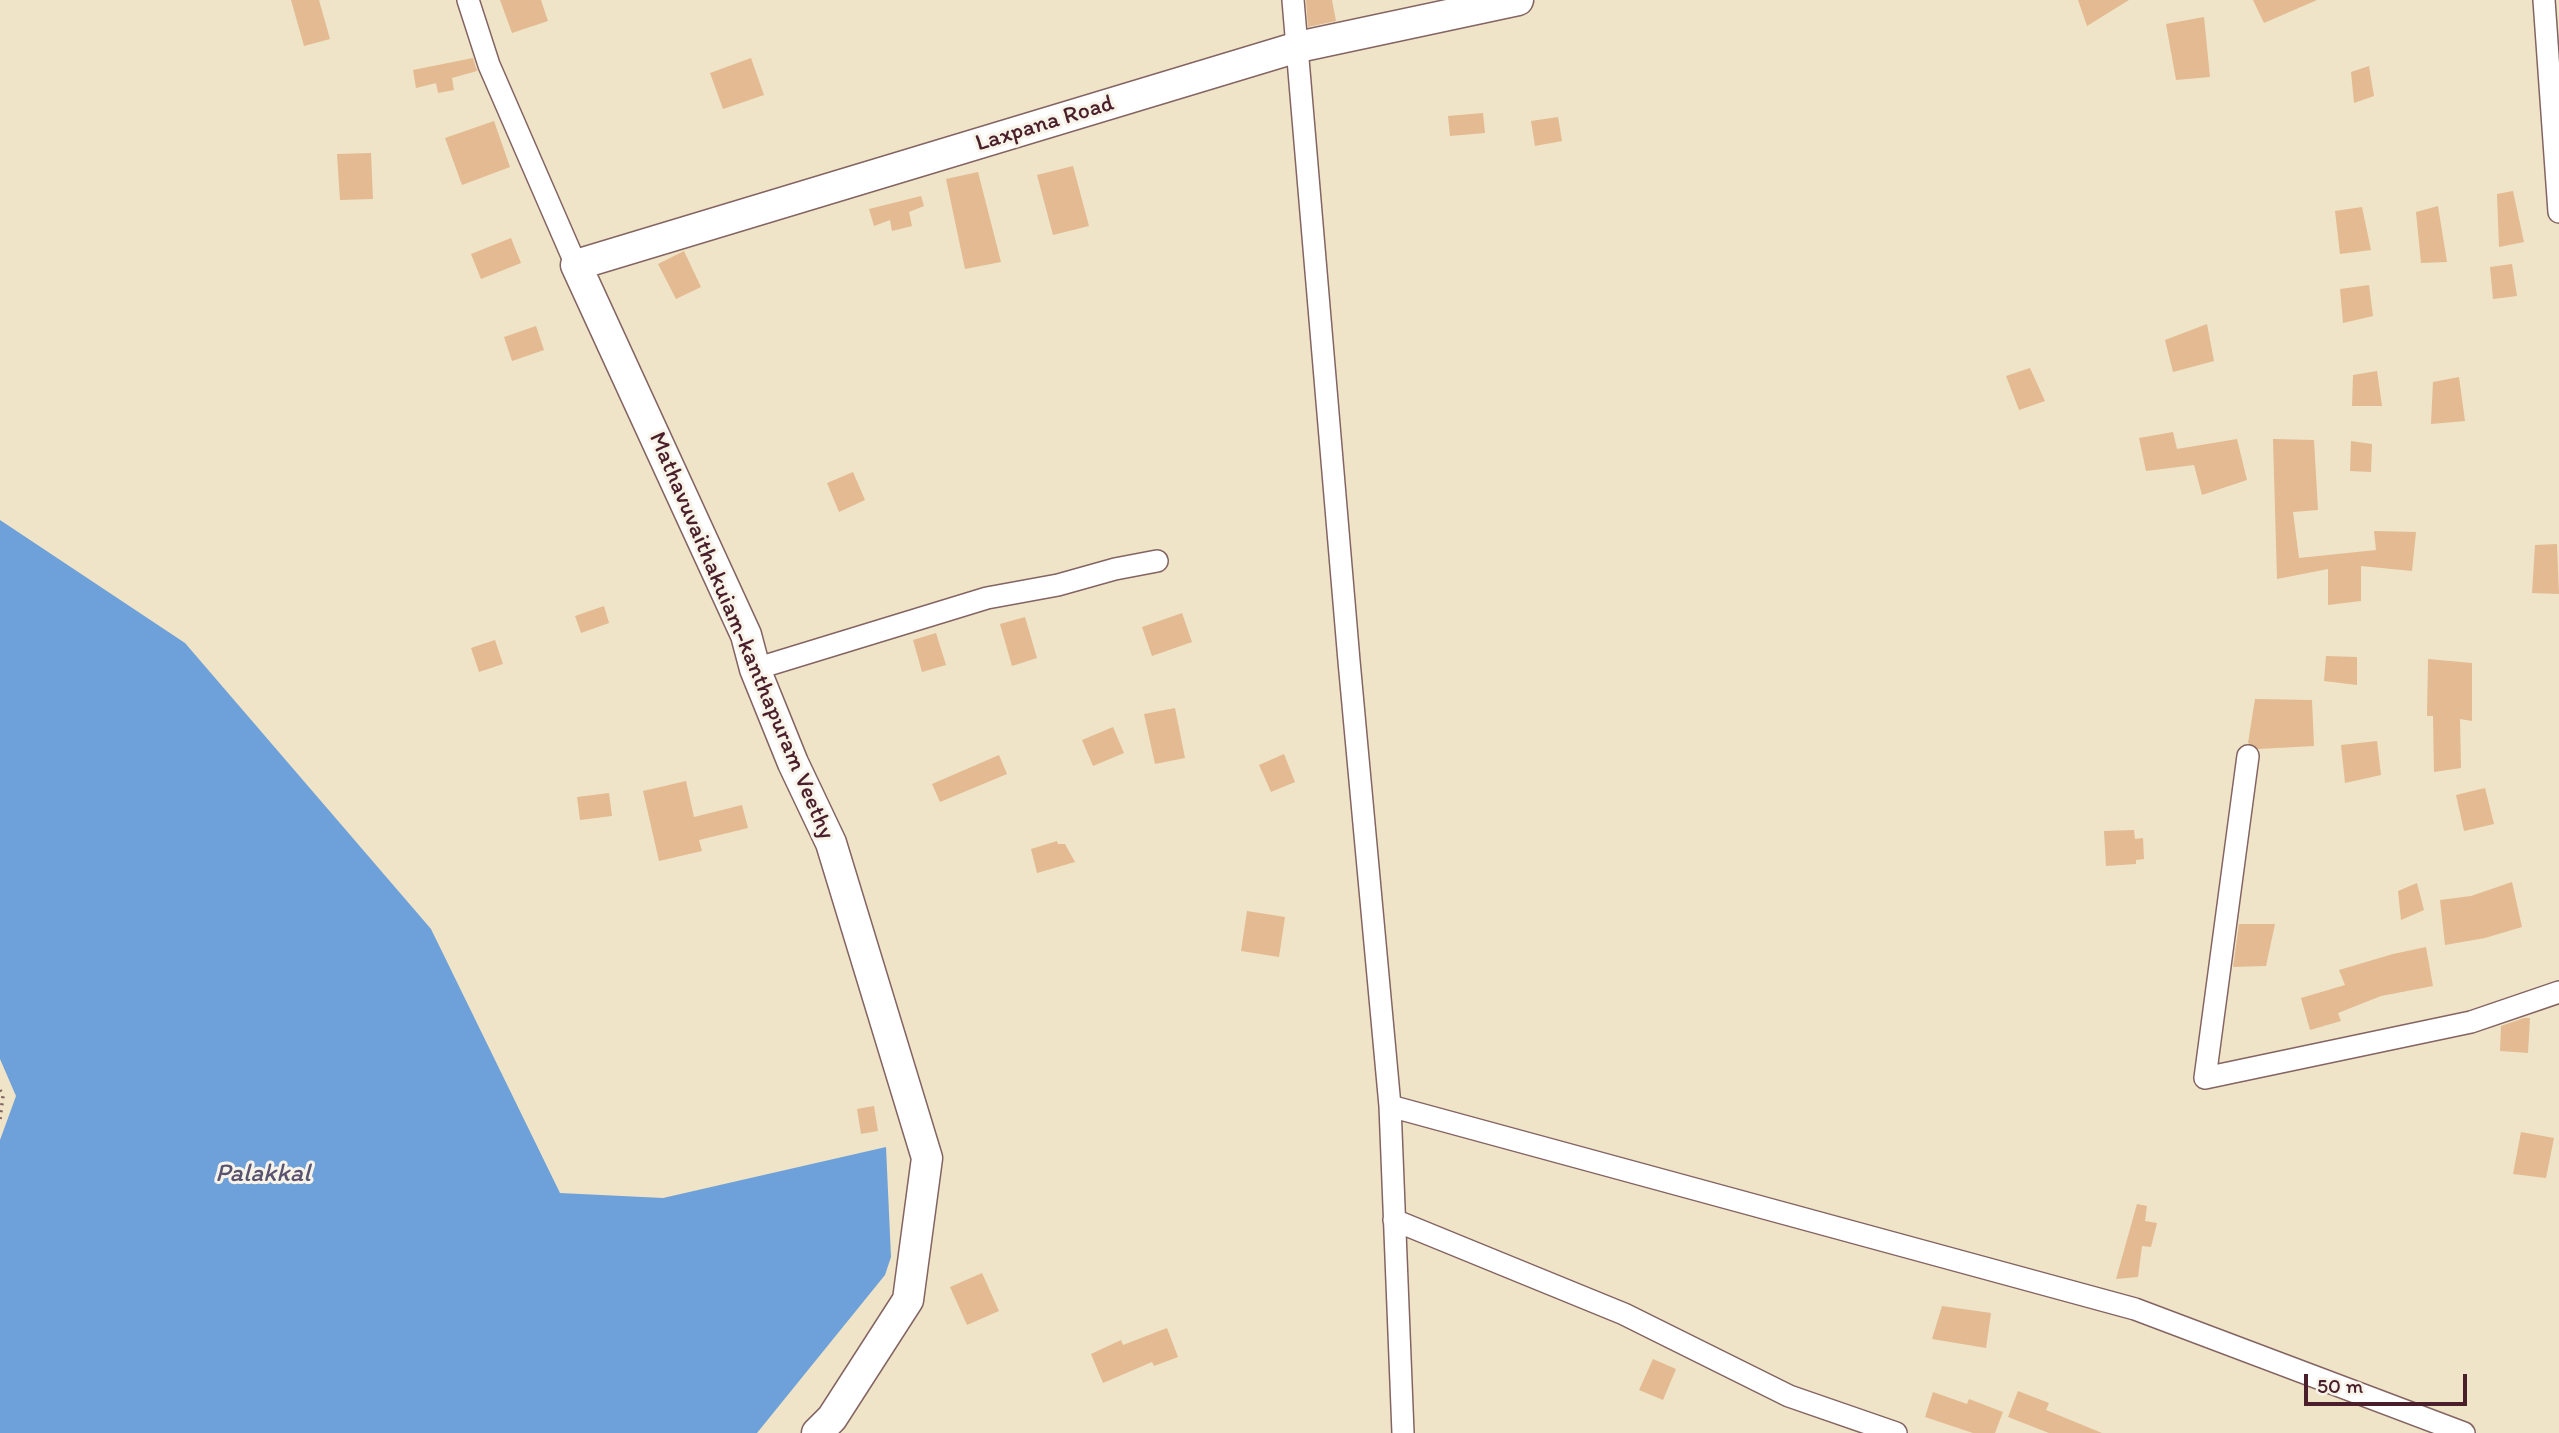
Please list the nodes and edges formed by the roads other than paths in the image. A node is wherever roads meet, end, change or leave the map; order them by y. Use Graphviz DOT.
graph roads {
  1 [pos="468,0"];
  2 [pos="1293,0"];
  3 [pos="1518,0"];
  4 [pos="2544,0"];
  5 [pos="1298,47"];
  6 [pos="2559,212"];
  7 [pos="576,265"];
  8 [pos="1157,561"];
  9 [pos="755,669"];
  10 [pos="2248,756"];
  11 [pos="2559,992"];
  12 [pos="1390,1106"];
  13 [pos="1394,1220"];
  14 [pos="817,1433"];
  15 [pos="1403,1433"];
  16 [pos="1896,1433"];
  17 [pos="2464,1433"];
  1 -- 7 [label="street, Mathavuvaithakuiam-kanthapuram Veethy"];
  2 -- 5 [label="street"];
  3 -- 5 [label="street, Laxpana Road"];
  4 -- 6 [label="street"];
  5 -- 7 [label="street, Laxpana Road"];
  5 -- 12 [label="street"];
  7 -- 9 [label="street, Mathavuvaithakuiam-kanthapuram Veethy"];
  8 -- 9 [label="street"];
  9 -- 14 [label="street, Mathavuvaithakuiam-kanthapuram Veethy"];
  10 -- 11 [label="street"];
  12 -- 13 [label="street"];
  12 -- 17 [label="street"];
  13 -- 15 [label="street"];
  13 -- 16 [label="street"];
}
